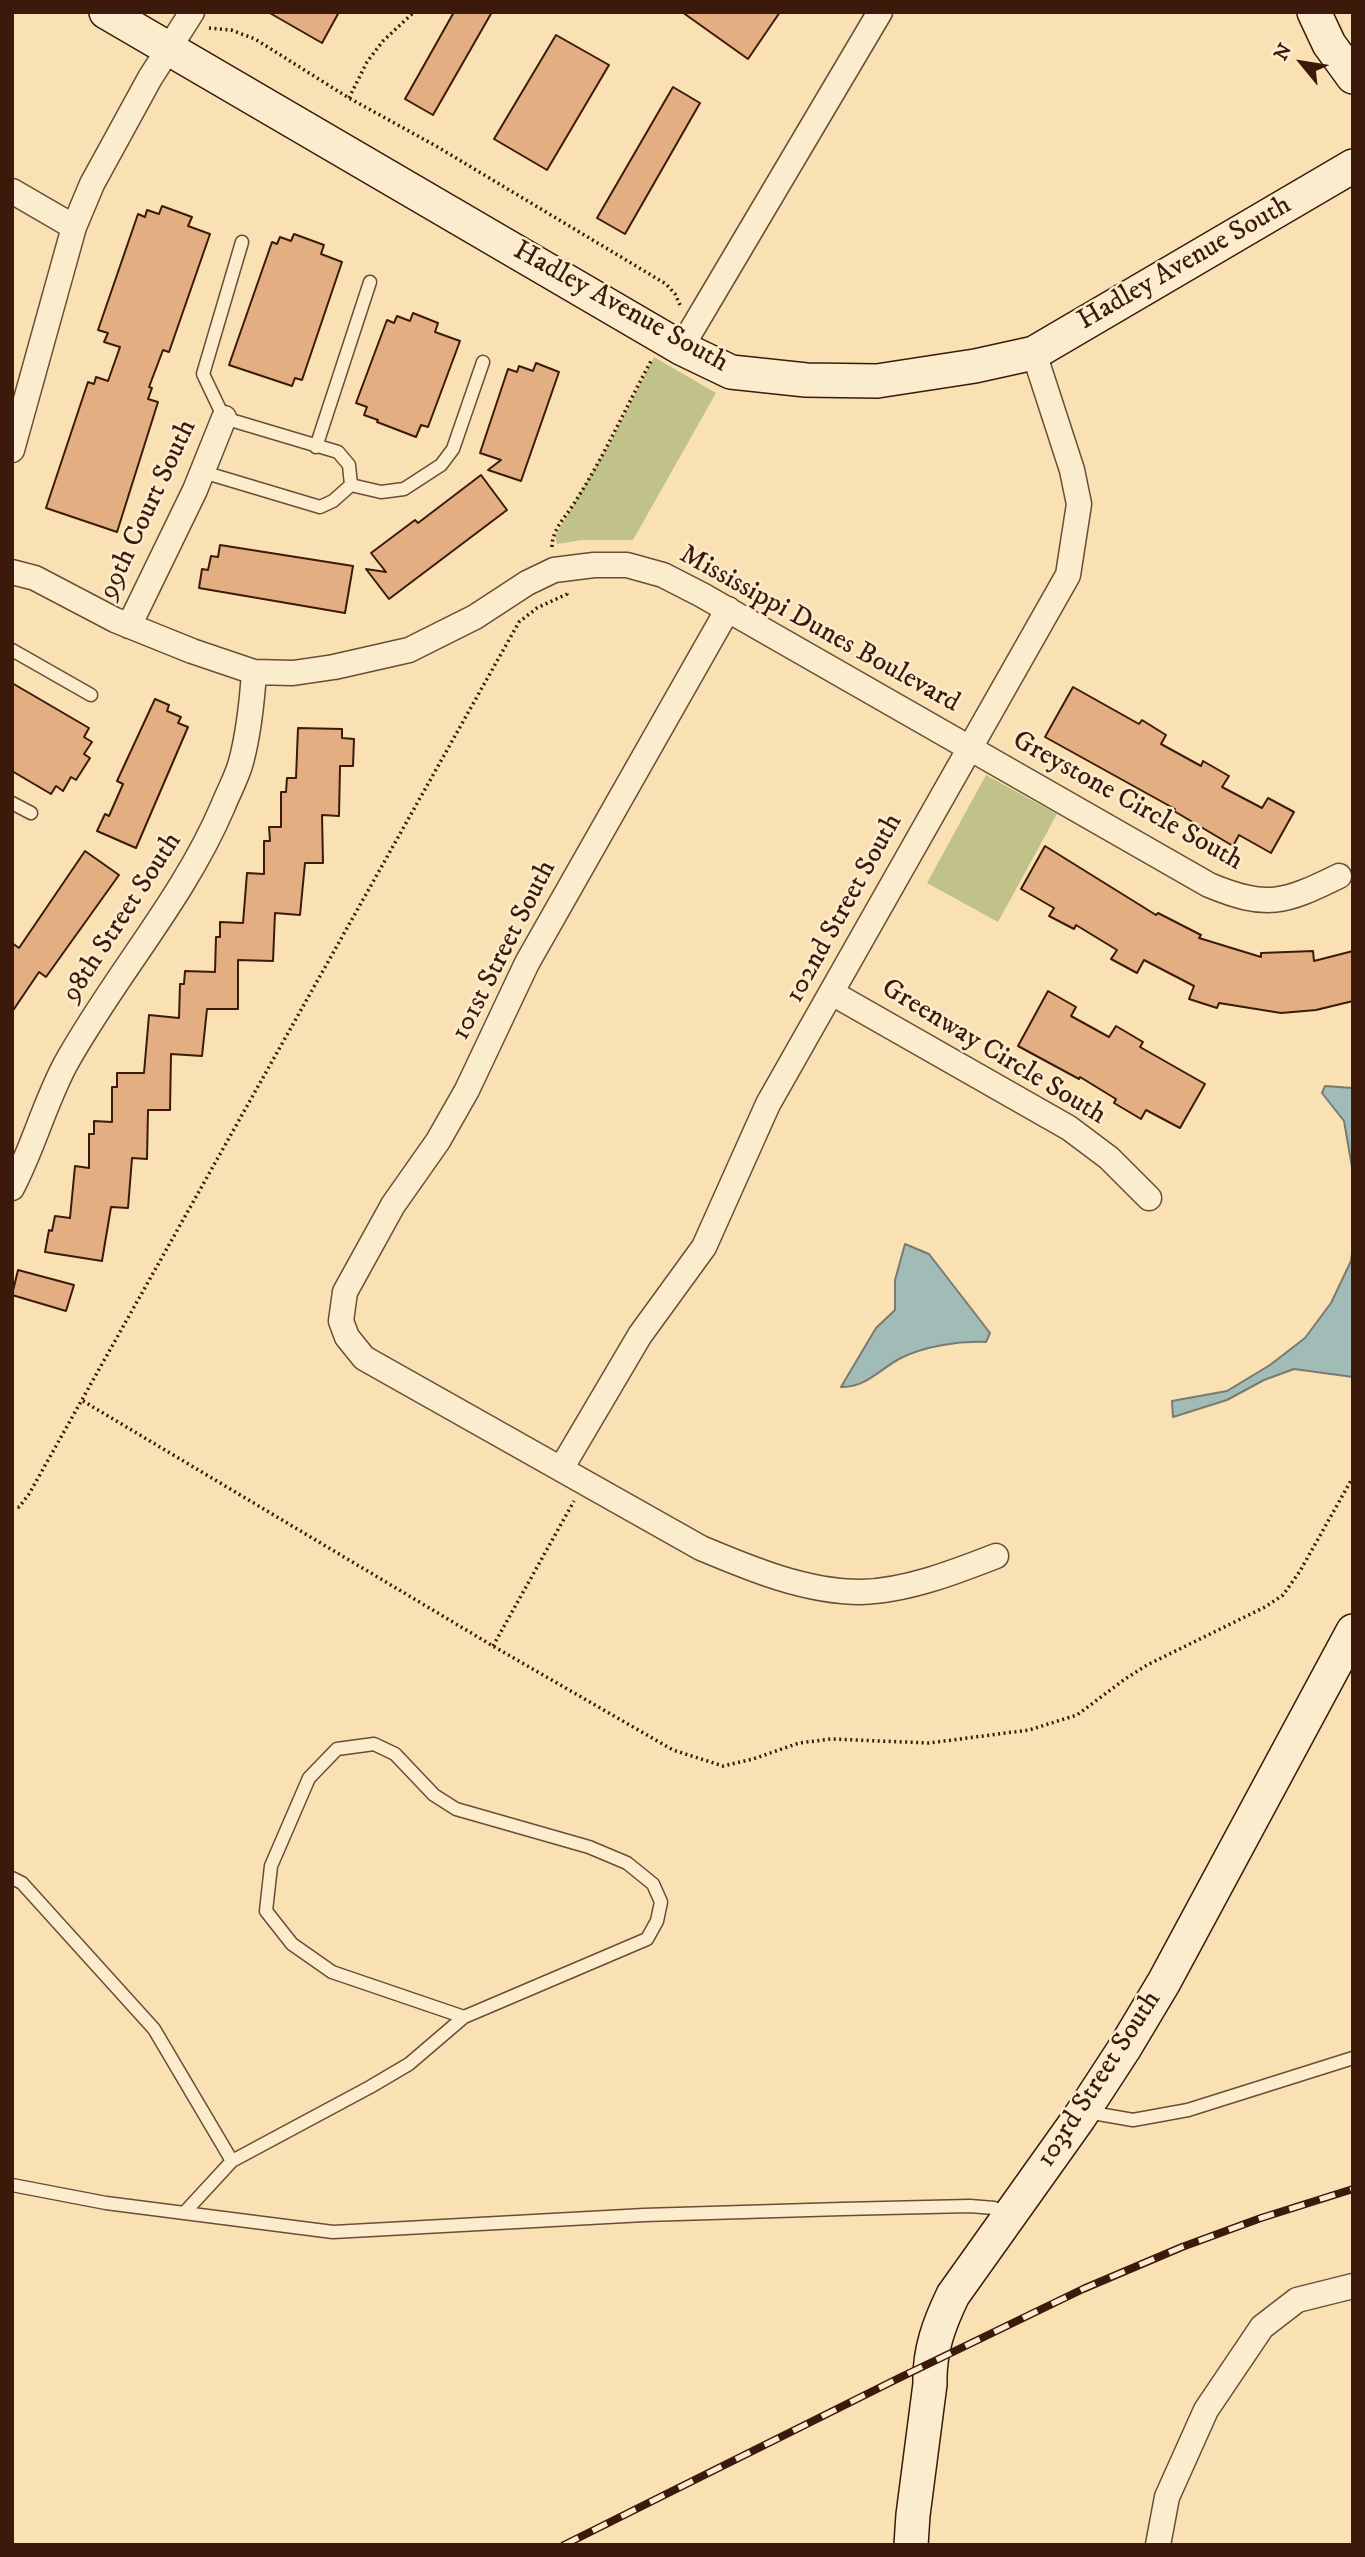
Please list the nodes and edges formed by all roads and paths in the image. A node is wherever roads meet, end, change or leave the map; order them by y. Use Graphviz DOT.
graph roads {
  1 [pos="106,12"];
  2 [pos="414,12"];
  3 [pos="880,12"];
  4 [pos="1314,12"];
  5 [pos="182,28"];
  6 [pos="1353,77"];
  7 [pos="349,98"];
  8 [pos="1353,166"];
  9 [pos="12,191"];
  10 [pos="74,228"];
  11 [pos="242,242"];
  12 [pos="370,282"];
  13 [pos="673,343"];
  14 [pos="1034,353"];
  15 [pos="483,362"];
  16 [pos="647,369"];
  17 [pos="224,418"];
  18 [pos="316,447"];
  19 [pos="12,450"];
  20 [pos="202,472"];
  21 [pos="351,485"];
  22 [pos="561,569"];
  23 [pos="12,572"];
  24 [pos="728,609"];
  25 [pos="129,626"];
  26 [pos="12,650"];
  27 [pos="254,672"];
  28 [pos="90,695"];
  29 [pos="969,747"];
  30 [pos="12,803"];
  31 [pos="31,813"];
  32 [pos="1339,876"];
  33 [pos="832,993"];
  34 [pos="12,1188"];
  35 [pos="1149,1198"];
  36 [pos="82,1401"];
  37 [pos="561,1469"];
  38 [pos="1353,1477"];
  39 [pos="575,1501"];
  40 [pos="12,1507"];
  41 [pos="996,1556"];
  42 [pos="1353,1631"];
  43 [pos="493,1646"];
  44 [pos="12,1878"];
  45 [pos="464,2017"];
  46 [pos="1353,2058"];
  47 [pos="1083,2112"];
  48 [pos="232,2161"];
  49 [pos="12,2185"];
  50 [pos="184,2213"];
  51 [pos="1010,2215"];
  52 [pos="1353,2286"];
  53 [pos="911,2545"];
  54 [pos="1158,2545"];
  1 -- 5 [label="street, Hadley Avenue South"];
  2 -- 7 [label="path"];
  3 -- 13 [label="street"];
  4 -- 6 [label="street"];
  5 -- 7 [label="path"];
  5 -- 10 [label="street"];
  5 -- 13 [label="street, Hadley Avenue South"];
  7 -- 13 [label="path"];
  8 -- 14 [label="street, Hadley Avenue South"];
  9 -- 10 [label="street"];
  10 -- 19 [label="street"];
  11 -- 17 [label="lane"];
  12 -- 18 [label="lane"];
  13 -- 14 [label="street, Hadley Avenue South"];
  14 -- 29 [label="street, 102nd Street South"];
  15 -- 21 [label="lane"];
  16 -- 22 [label="path"];
  17 -- 18 [label="lane"];
  17 -- 20 [label="street, 99th Court South"];
  18 -- 21 [label="lane"];
  20 -- 21 [label="lane"];
  20 -- 25 [label="street, 99th Court South"];
  22 -- 24 [label="street, Mississippi Dunes Boulevard"];
  22 -- 27 [label="street, Mississippi Dunes Boulevard"];
  22 -- 36 [label="path"];
  23 -- 25 [label="street, Mississippi Dunes Boulevard"];
  24 -- 29 [label="street, Mississippi Dunes Boulevard"];
  24 -- 37 [label="street, 101st Street South"];
  25 -- 27 [label="street, Mississippi Dunes Boulevard"];
  26 -- 28 [label="lane"];
  27 -- 34 [label="street, 98th Street South"];
  29 -- 32 [label="street, Greystone Circle South"];
  29 -- 33 [label="street, 102nd Street South"];
  30 -- 31 [label="lane"];
  33 -- 35 [label="street, Greenway Circle South"];
  33 -- 37 [label="street, 102nd Street South"];
  36 -- 40 [label="path"];
  36 -- 43 [label="path"];
  37 -- 41 [label="street"];
  38 -- 43 [label="path"];
  39 -- 43 [label="path"];
  42 -- 47 [label="street, 103rd Street South"];
  44 -- 48 [label="lane"];
  45 -- 45 [label="lane"];
  45 -- 48 [label="lane"];
  46 -- 47 [label="lane"];
  47 -- 51 [label="street, 103rd Street South"];
  48 -- 50 [label="lane"];
  49 -- 50 [label="lane"];
  50 -- 51 [label="lane"];
  51 -- 53 [label="street, 103rd Street South"];
  52 -- 54 [label="street"];
}
